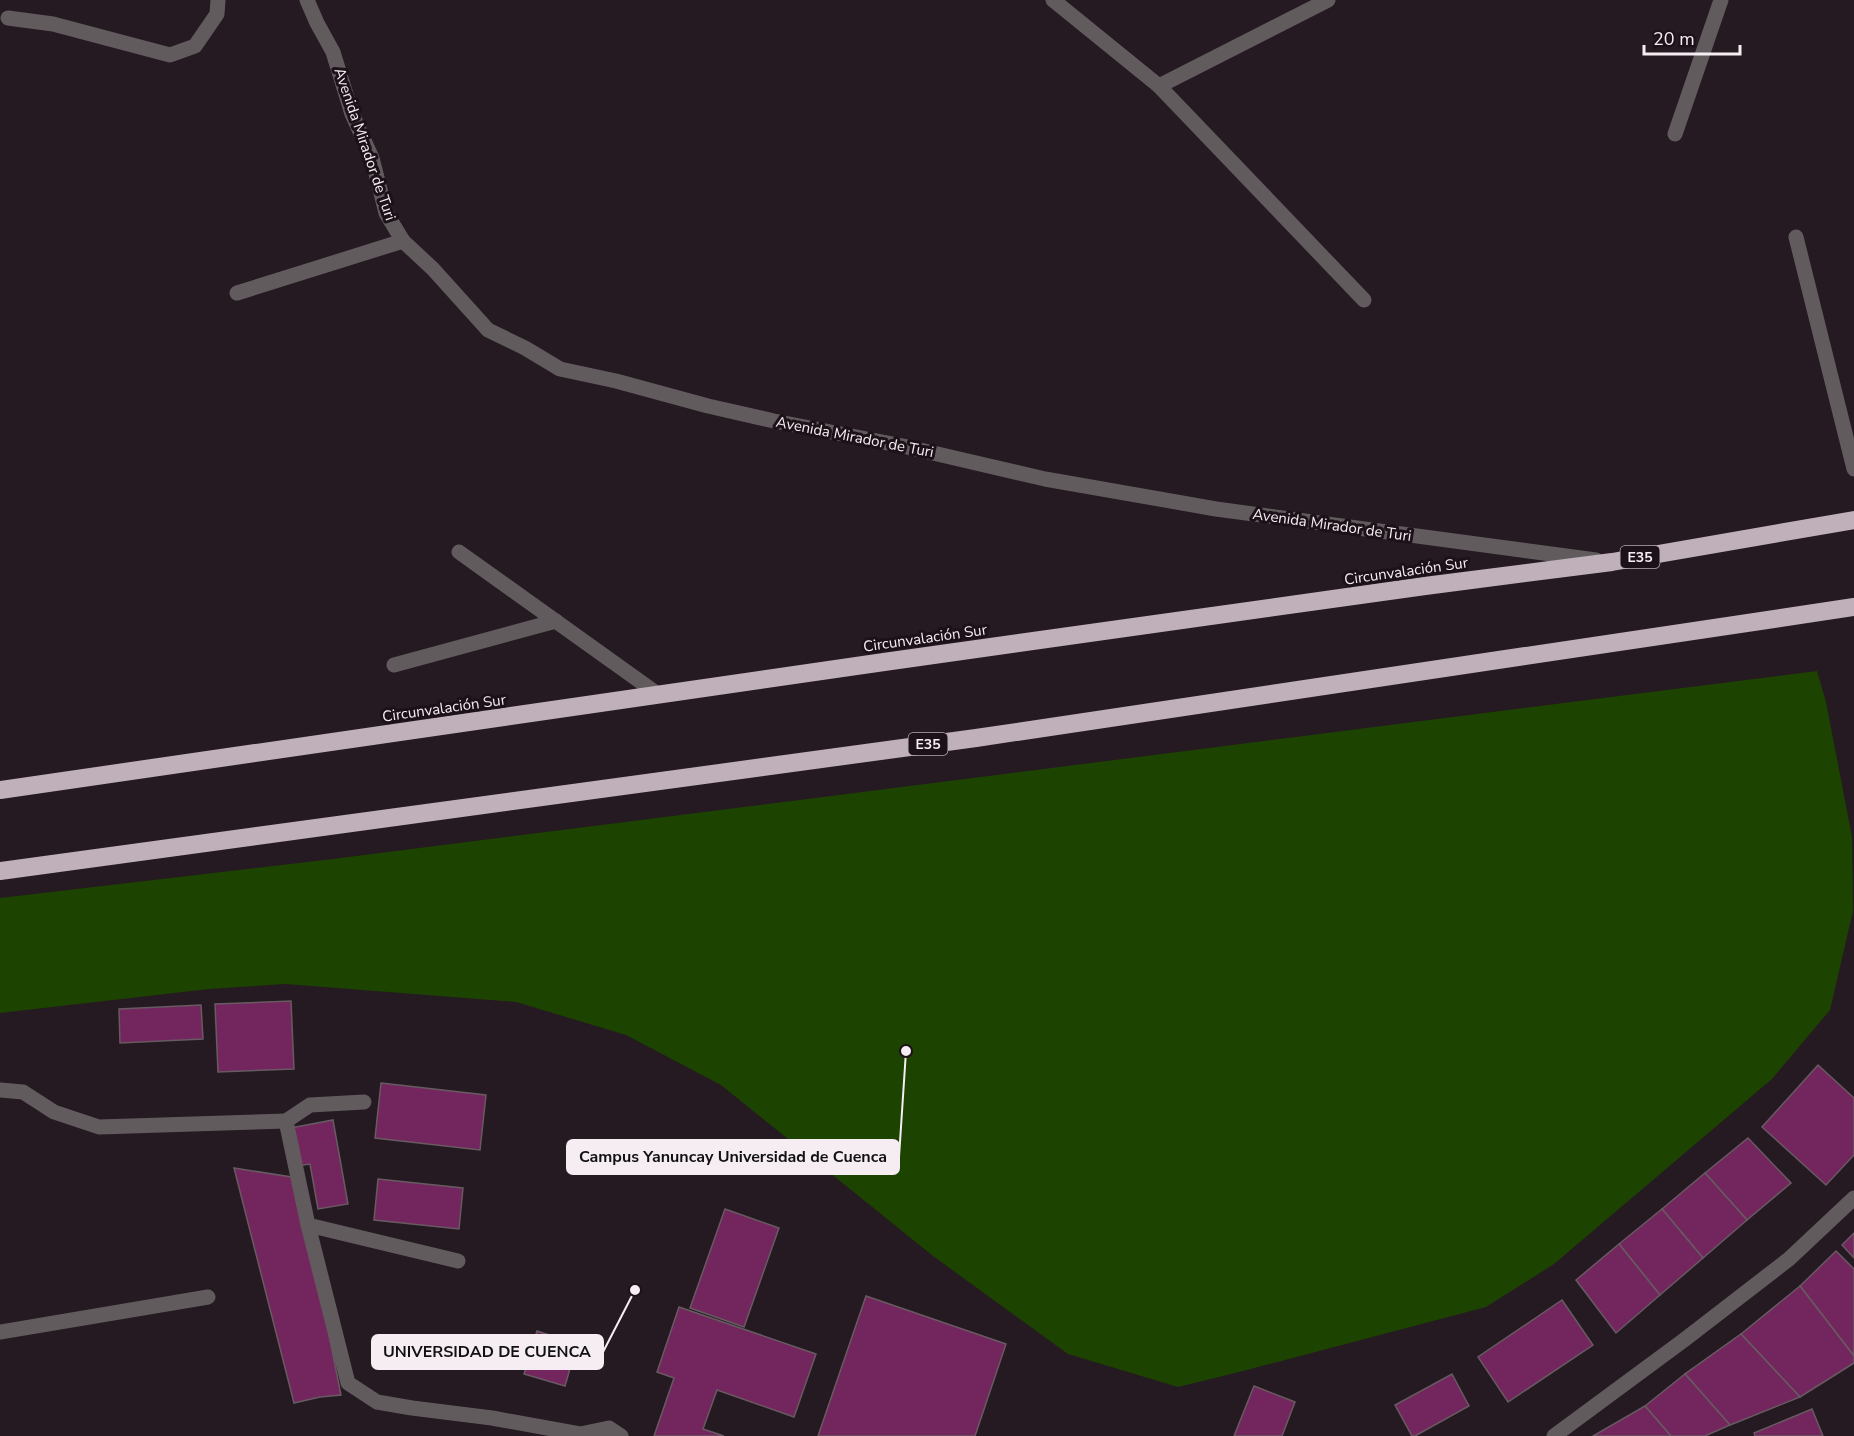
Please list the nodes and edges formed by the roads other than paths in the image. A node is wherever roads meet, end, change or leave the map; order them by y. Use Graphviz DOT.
graph roads {
  1 [pos="218,0"];
  2 [pos="307,0"];
  3 [pos="1053,0"];
  4 [pos="1328,0"];
  5 [pos="1721,0"];
  6 [pos="8,18"];
  7 [pos="1159,86"];
  8 [pos="1676,134"];
  9 [pos="1796,237"];
  10 [pos="403,242"];
  11 [pos="237,293"];
  12 [pos="1364,300"];
  13 [pos="1854,469"];
  14 [pos="1854,520"];
  15 [pos="459,552"];
  16 [pos="1612,562"];
  17 [pos="1854,607"];
  18 [pos="556,621"];
  19 [pos="394,665"];
  20 [pos="659,695"];
  21 [pos="0,790"];
  22 [pos="0,871"];
  23 [pos="0,1090"];
  24 [pos="364,1102"];
  25 [pos="286,1121"];
  26 [pos="1854,1198"];
  27 [pos="308,1225"];
  28 [pos="458,1261"];
  29 [pos="208,1297"];
  30 [pos="0,1332"];
  31 [pos="621,1436"];
  32 [pos="1554,1436"];
  1 -- 6 [label="street"];
  2 -- 10 [label="street, Avenida Mirador de Turi"];
  3 -- 7 [label="street"];
  4 -- 7 [label="street"];
  5 -- 8 [label="street"];
  7 -- 12 [label="street"];
  9 -- 13 [label="street"];
  10 -- 11 [label="street"];
  10 -- 16 [label="street, Avenida Mirador de Turi"];
  14 -- 16 [label="highway, Circunvalación Sur / E35"];
  15 -- 18 [label="street"];
  16 -- 20 [label="highway, Circunvalación Sur / E35"];
  17 -- 22 [label="highway, E35"];
  18 -- 19 [label="street"];
  18 -- 20 [label="street"];
  20 -- 21 [label="highway, Circunvalación Sur / E35"];
  23 -- 25 [label="street"];
  24 -- 25 [label="street"];
  25 -- 27 [label="street"];
  26 -- 32 [label="street"];
  27 -- 28 [label="street"];
  27 -- 31 [label="street"];
  29 -- 30 [label="street"];
}
